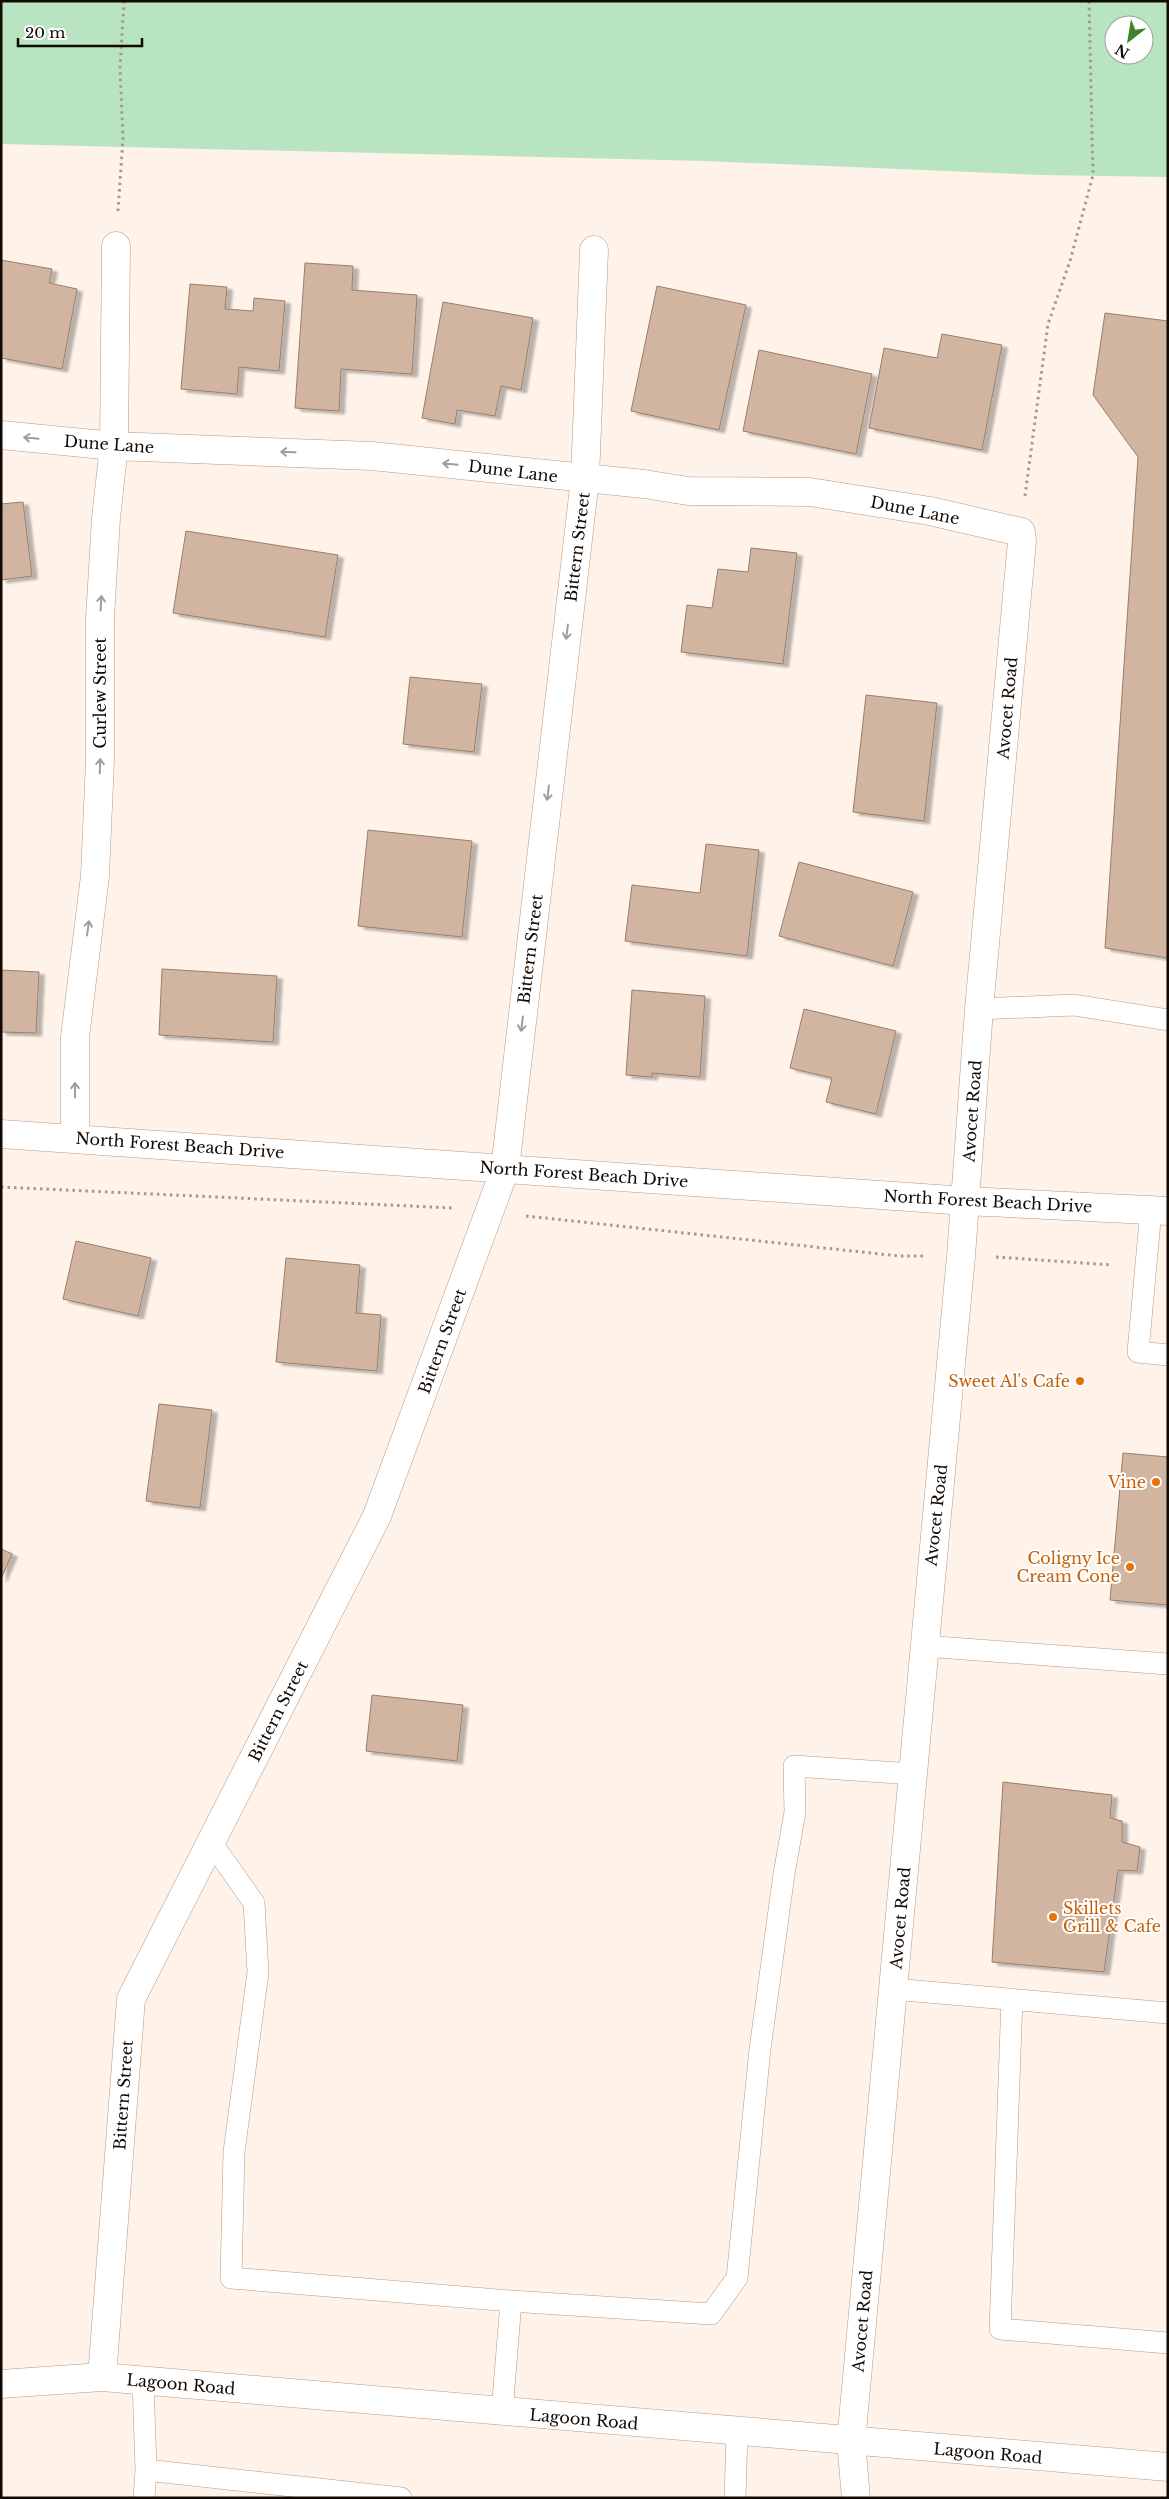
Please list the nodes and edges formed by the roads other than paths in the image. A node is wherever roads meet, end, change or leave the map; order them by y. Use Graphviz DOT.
graph roads {
  1 [pos="116,246"];
  2 [pos="594,250"];
  3 [pos="1,435"];
  4 [pos="114,446"];
  5 [pos="585,479"];
  6 [pos="1021,532"];
  7 [pos="979,1009"];
  8 [pos="1168,1020"];
  9 [pos="1,1134"];
  10 [pos="70,1137"];
  11 [pos="505,1169"];
  12 [pos="966,1201"];
  13 [pos="1159,1210"];
  14 [pos="1168,1355"];
  15 [pos="924,1646"];
  16 [pos="1168,1664"];
  17 [pos="913,1774"];
  18 [pos="211,1842"];
  19 [pos="893,1988"];
  20 [pos="1012,1999"];
  21 [pos="1168,2013"];
  22 [pos="510,2301"];
  23 [pos="1168,2343"];
  24 [pos="102,2377"];
  25 [pos="143,2380"];
  26 [pos="1,2384"];
  27 [pos="502,2412"];
  28 [pos="737,2432"];
  29 [pos="851,2442"];
  30 [pos="1168,2467"];
  31 [pos="146,2470"];
  32 [pos="144,2498"];
  33 [pos="400,2498"];
  34 [pos="735,2498"];
  35 [pos="856,2498"];
  1 -- 4 [label="street, Curlew Street"];
  2 -- 5 [label="street, Bittern Street"];
  4 -- 3 [label="street, Dune Lane, one-way"];
  5 -- 4 [label="street, Dune Lane, one-way"];
  10 -- 4 [label="street, Curlew Street, one-way"];
  5 -- 6 [label="street, Dune Lane"];
  5 -- 11 [label="street, Bittern Street, one-way"];
  6 -- 7 [label="street, Avocet Road"];
  7 -- 8 [label="lane"];
  7 -- 12 [label="street, Avocet Road"];
  9 -- 10 [label="street, North Forest Beach Drive"];
  10 -- 11 [label="street, North Forest Beach Drive"];
  11 -- 12 [label="street, North Forest Beach Drive"];
  11 -- 18 [label="street, Bittern Street"];
  12 -- 13 [label="street, North Forest Beach Drive"];
  12 -- 15 [label="street, Avocet Road"];
  13 -- 14 [label="lane"];
  15 -- 16 [label="lane"];
  15 -- 17 [label="street, Avocet Road"];
  17 -- 19 [label="street, Avocet Road"];
  17 -- 22 [label="lane"];
  18 -- 22 [label="lane"];
  18 -- 24 [label="street, Bittern Street"];
  19 -- 20 [label="lane"];
  19 -- 29 [label="street, Avocet Road"];
  20 -- 21 [label="lane"];
  20 -- 23 [label="lane"];
  22 -- 27 [label="lane"];
  24 -- 25 [label="street, Lagoon Road"];
  24 -- 26 [label="street, Lagoon Road"];
  25 -- 27 [label="street, Lagoon Road"];
  25 -- 31 [label="lane"];
  27 -- 28 [label="street, Lagoon Road"];
  28 -- 29 [label="street, Lagoon Road"];
  28 -- 34 [label="lane"];
  29 -- 30 [label="street, Lagoon Road"];
  29 -- 35 [label="street, Avocet Road"];
  31 -- 32 [label="lane"];
  31 -- 33 [label="lane"];
}
